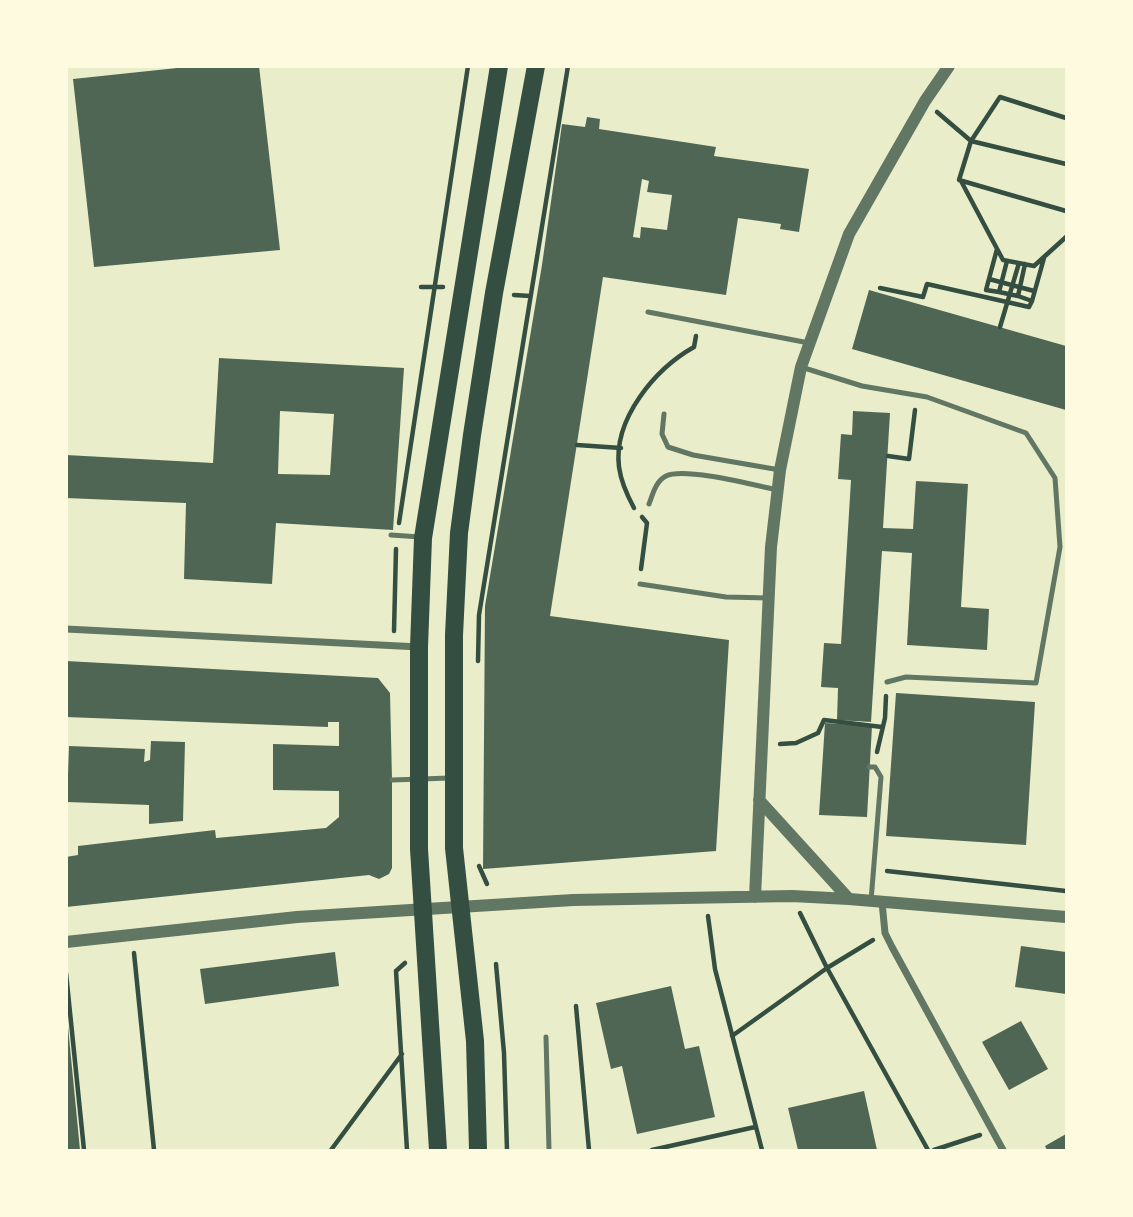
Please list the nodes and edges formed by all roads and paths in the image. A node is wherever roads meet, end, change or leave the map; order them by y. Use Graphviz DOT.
graph roads {
  1 [pos="468,66"];
  2 [pos="499,66"];
  3 [pos="536,66"];
  4 [pos="568,66"];
  5 [pos="949,66"];
  6 [pos="1066,118"];
  7 [pos="955,128"];
  8 [pos="971,141"];
  9 [pos="1066,164"];
  10 [pos="960,180"];
  11 [pos="1066,211"];
  12 [pos="1066,237"];
  13 [pos="997,248"];
  14 [pos="1044,257"];
  15 [pos="1007,261"];
  16 [pos="1018,263"];
  17 [pos="1025,264"];
  18 [pos="989,279"];
  19 [pos="1001,282"];
  20 [pos="1012,285"];
  21 [pos="421,287"];
  22 [pos="1020,287"];
  23 [pos="880,288"];
  24 [pos="986,290"];
  25 [pos="1034,291"];
  26 [pos="999,292"];
  27 [pos="1009,295"];
  28 [pos="1018,296"];
  29 [pos="984,297"];
  30 [pos="1032,301"];
  31 [pos="1007,303"];
  32 [pos="648,312"];
  33 [pos="698,320"];
  34 [pos="1000,327"];
  35 [pos="809,343"];
  36 [pos="801,367"];
  37 [pos="917,395"];
  38 [pos="664,414"];
  39 [pos="577,445"];
  40 [pos="621,448"];
  41 [pos="888,456"];
  42 [pos="780,470"];
  43 [pos="777,490"];
  44 [pos="649,505"];
  45 [pos="391,535"];
  46 [pos="423,538"];
  47 [pos="640,584"];
  48 [pos="769,598"];
  49 [pos="66,629"];
  50 [pos="419,648"];
  51 [pos="478,666"];
  52 [pos="887,682"];
  53 [pos="881,727"];
  54 [pos="762,746"];
  55 [pos="872,767"];
  56 [pos="453,777"];
  57 [pos="392,779"];
  58 [pos="419,780"];
  59 [pos="759,800"];
  60 [pos="477,861"];
  61 [pos="874,870"];
  62 [pos="487,884"];
  63 [pos="1066,891"];
  64 [pos="792,896"];
  65 [pos="706,897"];
  66 [pos="755,897"];
  67 [pos="849,899"];
  68 [pos="877,902"];
  69 [pos="459,907"];
  70 [pos="421,909"];
  71 [pos="1066,917"];
  72 [pos="885,933"];
  73 [pos="66,942"];
  74 [pos="135,955"];
  75 [pos="496,964"];
  76 [pos="827,968"];
  77 [pos="396,971"];
  78 [pos="66,973"];
  79 [pos="576,1006"];
  80 [pos="732,1036"];
  81 [pos="546,1037"];
  82 [pos="402,1054"];
  83 [pos="755,1126"];
  84 [pos="992,1131"];
  85 [pos="84,1150"];
  86 [pos="153,1150"];
  87 [pos="331,1150"];
  88 [pos="407,1150"];
  89 [pos="438,1150"];
  90 [pos="478,1150"];
  91 [pos="508,1150"];
  92 [pos="549,1150"];
  93 [pos="589,1150"];
  94 [pos="652,1150"];
  95 [pos="762,1150"];
  96 [pos="928,1150"];
  97 [pos="934,1150"];
  98 [pos="1003,1150"];
  1 -- 21 [label="path"];
  2 -- 46 [label="main road"];
  3 -- 56 [label="main road"];
  4 -- 51 [label="path"];
  5 -- 35 [label="street"];
  6 -- 8 [label="path"];
  7 -- 8 [label="path"];
  8 -- 9 [label="path"];
  8 -- 10 [label="path"];
  10 -- 11 [label="path"];
  10 -- 13 [label="path"];
  12 -- 14 [label="path"];
  13 -- 15 [label="path"];
  13 -- 18 [label="path"];
  14 -- 17 [label="path"];
  14 -- 25 [label="path"];
  15 -- 16 [label="path"];
  15 -- 19 [label="path"];
  16 -- 17 [label="path"];
  16 -- 20 [label="path"];
  17 -- 22 [label="path"];
  18 -- 19 [label="path"];
  18 -- 24 [label="path"];
  19 -- 20 [label="path"];
  19 -- 26 [label="path"];
  20 -- 22 [label="path"];
  20 -- 27 [label="path"];
  22 -- 25 [label="path"];
  22 -- 28 [label="path"];
  23 -- 29 [label="path"];
  24 -- 26 [label="path"];
  24 -- 29 [label="path"];
  25 -- 30 [label="path"];
  26 -- 27 [label="path"];
  27 -- 28 [label="path"];
  27 -- 31 [label="path"];
  28 -- 30 [label="path"];
  29 -- 31 [label="path"];
  30 -- 31 [label="path"];
  31 -- 34 [label="path"];
  32 -- 33 [label="lane"];
  33 -- 35 [label="lane"];
  33 -- 40 [label="path"];
  35 -- 36 [label="street"];
  36 -- 37 [label="lane"];
  36 -- 42 [label="street"];
  37 -- 41 [label="path"];
  37 -- 52 [label="lane"];
  38 -- 42 [label="lane"];
  39 -- 40 [label="path"];
  40 -- 47 [label="path"];
  42 -- 43 [label="street"];
  43 -- 44 [label="lane"];
  43 -- 48 [label="street"];
  45 -- 46 [label="lane"];
  46 -- 50 [label="main road"];
  47 -- 48 [label="lane"];
  48 -- 54 [label="street"];
  49 -- 50 [label="street"];
  50 -- 58 [label="main road"];
  52 -- 53 [label="path"];
  53 -- 54 [label="path"];
  53 -- 55 [label="path"];
  54 -- 59 [label="street"];
  55 -- 61 [label="lane"];
  56 -- 58 [label="lane"];
  56 -- 69 [label="main road"];
  57 -- 58 [label="lane"];
  58 -- 70 [label="main road"];
  59 -- 66 [label="street"];
  59 -- 67 [label="street"];
  60 -- 62 [label="path"];
  61 -- 63 [label="path"];
  61 -- 68 [label="lane"];
  64 -- 66 [label="street"];
  64 -- 67 [label="street"];
  64 -- 76 [label="path"];
  65 -- 66 [label="street"];
  65 -- 69 [label="street"];
  65 -- 80 [label="path"];
  67 -- 68 [label="street"];
  68 -- 71 [label="street"];
  68 -- 72 [label="street"];
  69 -- 70 [label="street"];
  69 -- 90 [label="main road"];
  70 -- 73 [label="street"];
  70 -- 89 [label="main road"];
  72 -- 76 [label="path"];
  72 -- 84 [label="street"];
  74 -- 86 [label="path"];
  75 -- 91 [label="path"];
  76 -- 80 [label="path"];
  76 -- 96 [label="path"];
  77 -- 82 [label="path"];
  78 -- 85 [label="path"];
  79 -- 93 [label="path"];
  80 -- 83 [label="path"];
  81 -- 92 [label="lane"];
  82 -- 87 [label="path"];
  82 -- 88 [label="path"];
  83 -- 94 [label="path"];
  83 -- 95 [label="path"];
  84 -- 97 [label="path"];
  84 -- 98 [label="street"];
}
